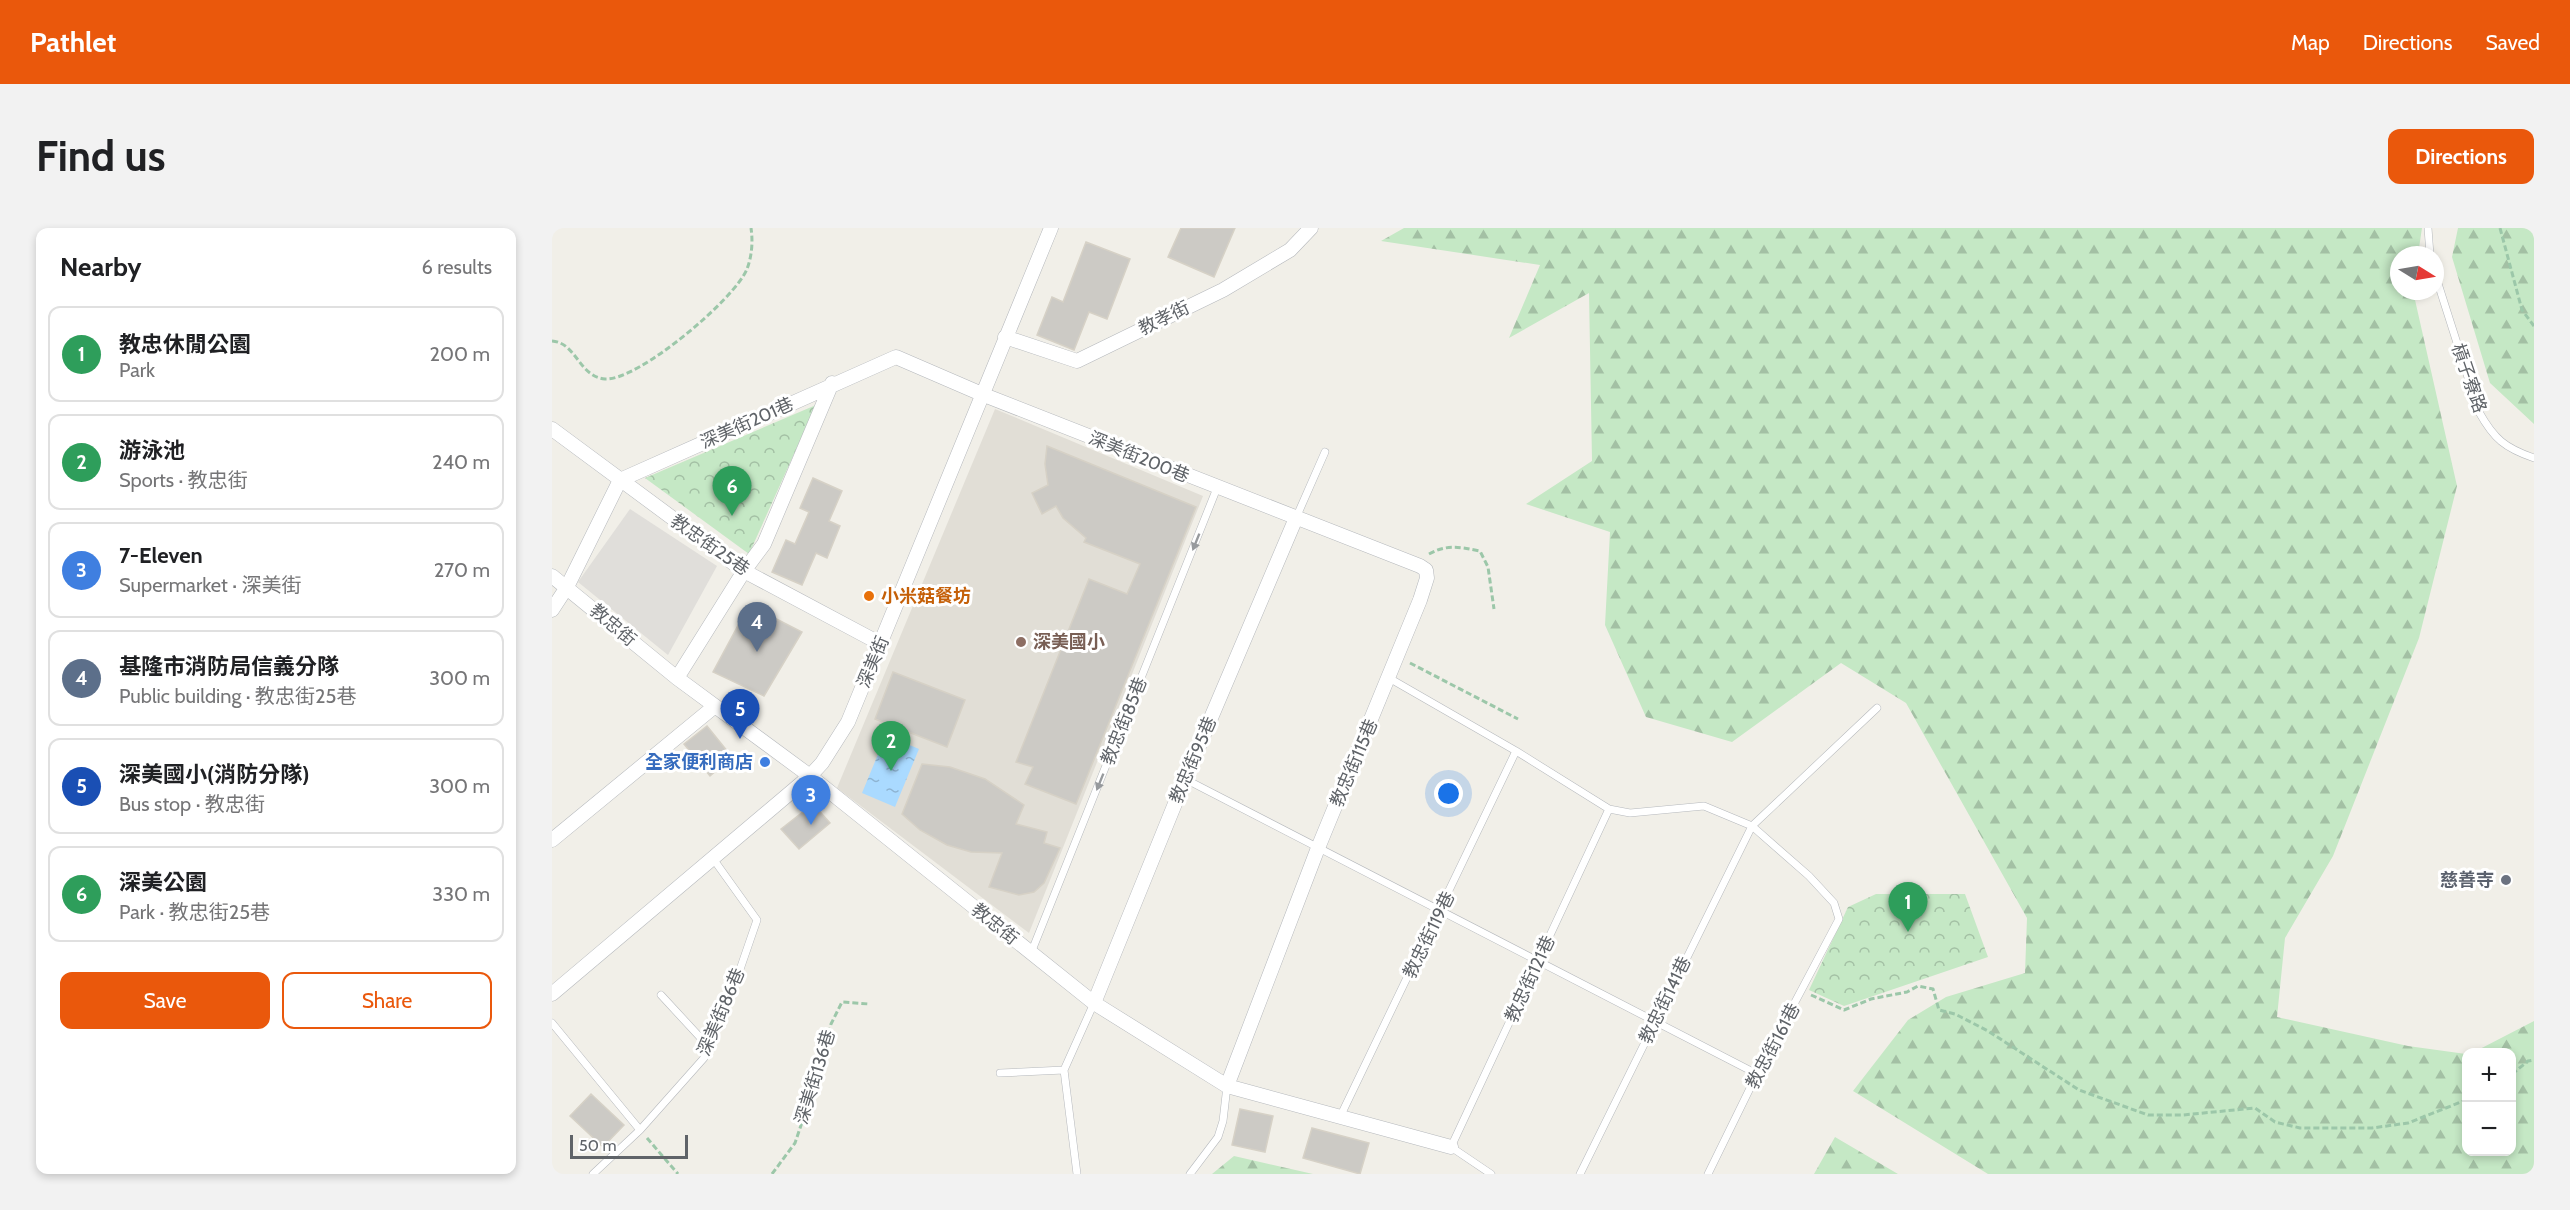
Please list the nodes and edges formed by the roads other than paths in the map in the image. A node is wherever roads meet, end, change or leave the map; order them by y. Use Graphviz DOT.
graph roads {
  1 [pos="1052,228"];
  2 [pos="1311,228"];
  3 [pos="2428,228"];
  4 [pos="2429,246"];
  5 [pos="2443,300"];
  6 [pos="1005,337"];
  7 [pos="832,383"];
  8 [pos="984,394"];
  9 [pos="552,429"];
  10 [pos="1325,452"];
  11 [pos="2534,458"];
  12 [pos="620,480"];
  13 [pos="1217,488"];
  14 [pos="1296,518"];
  15 [pos="744,571"];
  16 [pos="552,576"];
  17 [pos="567,587"];
  18 [pos="552,610"];
  19 [pos="881,644"];
  20 [pos="677,678"];
  21 [pos="1389,678"];
  22 [pos="715,706"];
  23 [pos="1877,708"];
  24 [pos="1516,751"];
  25 [pos="810,776"];
  26 [pos="1185,779"];
  27 [pos="1609,809"];
  28 [pos="1752,826"];
  29 [pos="552,840"];
  30 [pos="1318,848"];
  31 [pos="714,860"];
  32 [pos="1441,911"];
  33 [pos="1031,953"];
  34 [pos="1539,962"];
  35 [pos="552,994"];
  36 [pos="661,995"];
  37 [pos="1094,1003"];
  38 [pos="1655,1021"];
  39 [pos="552,1023"];
  40 [pos="709,1047"];
  41 [pos="1064,1070"];
  42 [pos="1000,1072"];
  43 [pos="1757,1074"];
  44 [pos="1227,1086"];
  45 [pos="1340,1118"];
  46 [pos="640,1130"];
  47 [pos="1451,1147"];
  48 [pos="594,1174"];
  49 [pos="1077,1174"];
  50 [pos="1190,1174"];
  51 [pos="1491,1174"];
  52 [pos="1580,1174"];
  53 [pos="1708,1174"];
  1 -- 6 [label="street, 深美街"];
  2 -- 6 [label="street, 教孝街"];
  3 -- 4 [label="lane"];
  5 -- 11 [label="lane, 槓子寮路"];
  6 -- 8 [label="street, 深美街"];
  7 -- 8 [label="street, 深美街201巷"];
  7 -- 12 [label="street, 深美街201巷"];
  7 -- 15 [label="street"];
  8 -- 13 [label="street, 深美街200巷"];
  8 -- 19 [label="street, 深美街"];
  9 -- 12 [label="street, 教忠街25巷"];
  10 -- 14 [label="lane"];
  12 -- 15 [label="street, 教忠街25巷"];
  12 -- 17 [label="street"];
  13 -- 14 [label="street, 深美街200巷"];
  13 -- 33 [label="lane, 教忠街85巷, one-way"];
  14 -- 21 [label="street, 教忠街115巷"];
  14 -- 26 [label="street, 教忠街95巷"];
  15 -- 19 [label="street, 教忠街25巷"];
  15 -- 20 [label="street"];
  16 -- 17 [label="street, 教忠街"];
  17 -- 18 [label="street"];
  17 -- 20 [label="street, 教忠街"];
  19 -- 25 [label="street, 深美街"];
  20 -- 22 [label="street, 教忠街"];
  21 -- 24 [label="lane"];
  21 -- 30 [label="street, 教忠街115巷"];
  22 -- 25 [label="street, 教忠街"];
  22 -- 29 [label="street"];
  23 -- 28 [label="lane"];
  24 -- 27 [label="lane"];
  24 -- 32 [label="lane, 教忠街119巷"];
  25 -- 31 [label="street, 深美街"];
  25 -- 33 [label="street, 教忠街"];
  26 -- 30 [label="lane"];
  26 -- 37 [label="street, 教忠街95巷"];
  27 -- 28 [label="lane"];
  27 -- 34 [label="lane, 教忠街121巷"];
  28 -- 38 [label="lane, 教忠街141巷"];
  28 -- 43 [label="lane, 教忠街161巷"];
  30 -- 32 [label="lane"];
  30 -- 44 [label="street, 教忠街115巷"];
  31 -- 35 [label="street, 深美街"];
  31 -- 40 [label="lane, 深美街86巷"];
  32 -- 34 [label="lane"];
  32 -- 45 [label="lane, 教忠街119巷"];
  33 -- 37 [label="street, 教忠街"];
  34 -- 38 [label="lane"];
  34 -- 47 [label="lane, 教忠街121巷"];
  36 -- 40 [label="lane"];
  37 -- 41 [label="lane"];
  37 -- 44 [label="street, 教忠街"];
  38 -- 43 [label="lane"];
  38 -- 52 [label="lane, 教忠街141巷"];
  39 -- 46 [label="lane"];
  40 -- 46 [label="lane, 深美街86巷"];
  41 -- 42 [label="lane"];
  41 -- 49 [label="lane"];
  43 -- 53 [label="lane, 教忠街161巷"];
  44 -- 45 [label="street, 教忠街"];
  44 -- 50 [label="lane"];
  45 -- 47 [label="street, 教忠街"];
  46 -- 48 [label="lane, 深美街86巷"];
  47 -- 51 [label="lane, 教忠街"];
}
